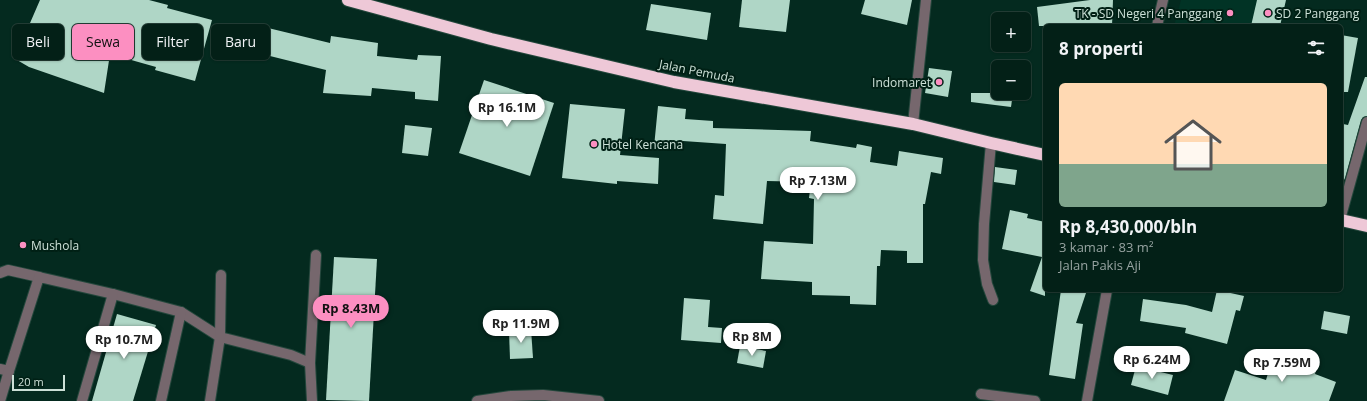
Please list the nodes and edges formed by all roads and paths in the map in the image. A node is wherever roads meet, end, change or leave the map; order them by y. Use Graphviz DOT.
graph roads {
  1 [pos="348,0"];
  2 [pos="926,0"];
  3 [pos="1163,0"];
  4 [pos="1157,24"];
  5 [pos="1367,122"];
  6 [pos="913,124"];
  7 [pos="990,143"];
  8 [pos="1043,155"];
  9 [pos="1343,209"];
  10 [pos="1343,220"];
  11 [pos="1367,226"];
  12 [pos="316,255"];
  13 [pos="0,273"];
  14 [pos="221,275"];
  15 [pos="39,277"];
  16 [pos="1107,292"];
  17 [pos="113,294"];
  18 [pos="993,300"];
  19 [pos="181,312"];
  20 [pos="220,336"];
  21 [pos="310,363"];
  22 [pos="5,370"];
  23 [pos="982,394"];
  24 [pos="0,401"];
  25 [pos="82,401"];
  26 [pos="161,401"];
  27 [pos="210,401"];
  28 [pos="312,401"];
  29 [pos="477,401"];
  30 [pos="599,401"];
  31 [pos="1035,401"];
  32 [pos="1087,401"];
  1 -- 6 [label="highway, Jalan Pemuda"];
  2 -- 6 [label="street"];
  3 -- 4 [label="street"];
  5 -- 9 [label="street"];
  6 -- 7 [label="highway, Jalan Pemuda"];
  7 -- 8 [label="highway, Jalan Pemuda"];
  7 -- 18 [label="street"];
  10 -- 11 [label="highway"];
  12 -- 21 [label="street"];
  13 -- 15 [label="street"];
  14 -- 20 [label="street"];
  15 -- 17 [label="street"];
  15 -- 22 [label="street"];
  16 -- 32 [label="street"];
  17 -- 19 [label="street"];
  17 -- 25 [label="street"];
  19 -- 20 [label="street"];
  19 -- 26 [label="street"];
  20 -- 21 [label="street"];
  20 -- 27 [label="street"];
  21 -- 28 [label="street"];
  22 -- 24 [label="street"];
  23 -- 31 [label="street"];
  29 -- 30 [label="street"];
}
